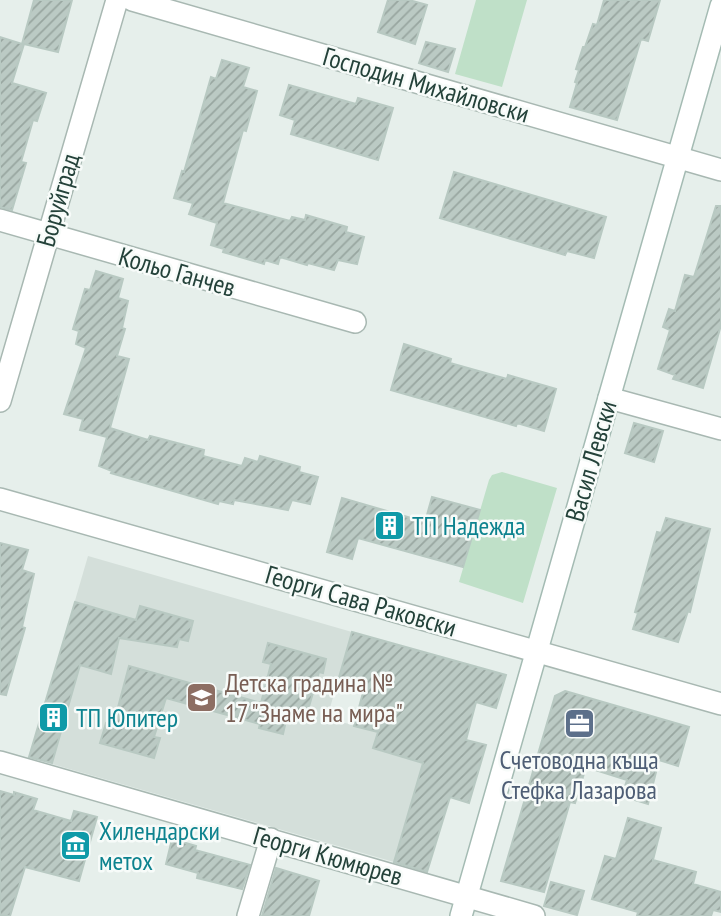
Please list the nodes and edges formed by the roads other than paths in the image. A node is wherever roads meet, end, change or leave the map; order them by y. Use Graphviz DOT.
graph roads {
  1 [pos="117,0"];
  2 [pos="132,0"];
  3 [pos="721,6"];
  4 [pos="678,157"];
  5 [pos="721,170"];
  6 [pos="0,220"];
  7 [pos="48,234"];
  8 [pos="355,323"];
  9 [pos="609,397"];
  10 [pos="0,401"];
  11 [pos="721,429"];
  12 [pos="0,499"];
  13 [pos="536,651"];
  14 [pos="721,704"];
  15 [pos="0,762"];
  16 [pos="271,839"];
  17 [pos="464,906"];
  18 [pos="248,916"];
  19 [pos="534,916"];
  1 -- 7 [label="street, Боруйград"];
  2 -- 4 [label="street, Господин Михайловски"];
  3 -- 4 [label="street, Васил Левски"];
  4 -- 5 [label="street, Господин Михайловски"];
  4 -- 9 [label="street, Васил Левски"];
  6 -- 7 [label="street, Кольо Ганчев"];
  7 -- 8 [label="street, Кольо Ганчев"];
  7 -- 10 [label="street, Боруйград"];
  9 -- 11 [label="street"];
  9 -- 13 [label="street, Васил Левски"];
  12 -- 13 [label="street, Георги Сава Раковски"];
  13 -- 14 [label="street, Георги Сава Раковски"];
  13 -- 17 [label="street, Васил Левски"];
  15 -- 16 [label="street, Георги Кюмюрев"];
  16 -- 17 [label="street, Георги Кюмюрев"];
  16 -- 18 [label="street"];
  17 -- 19 [label="street, Георги Кюмюрев"];
}
